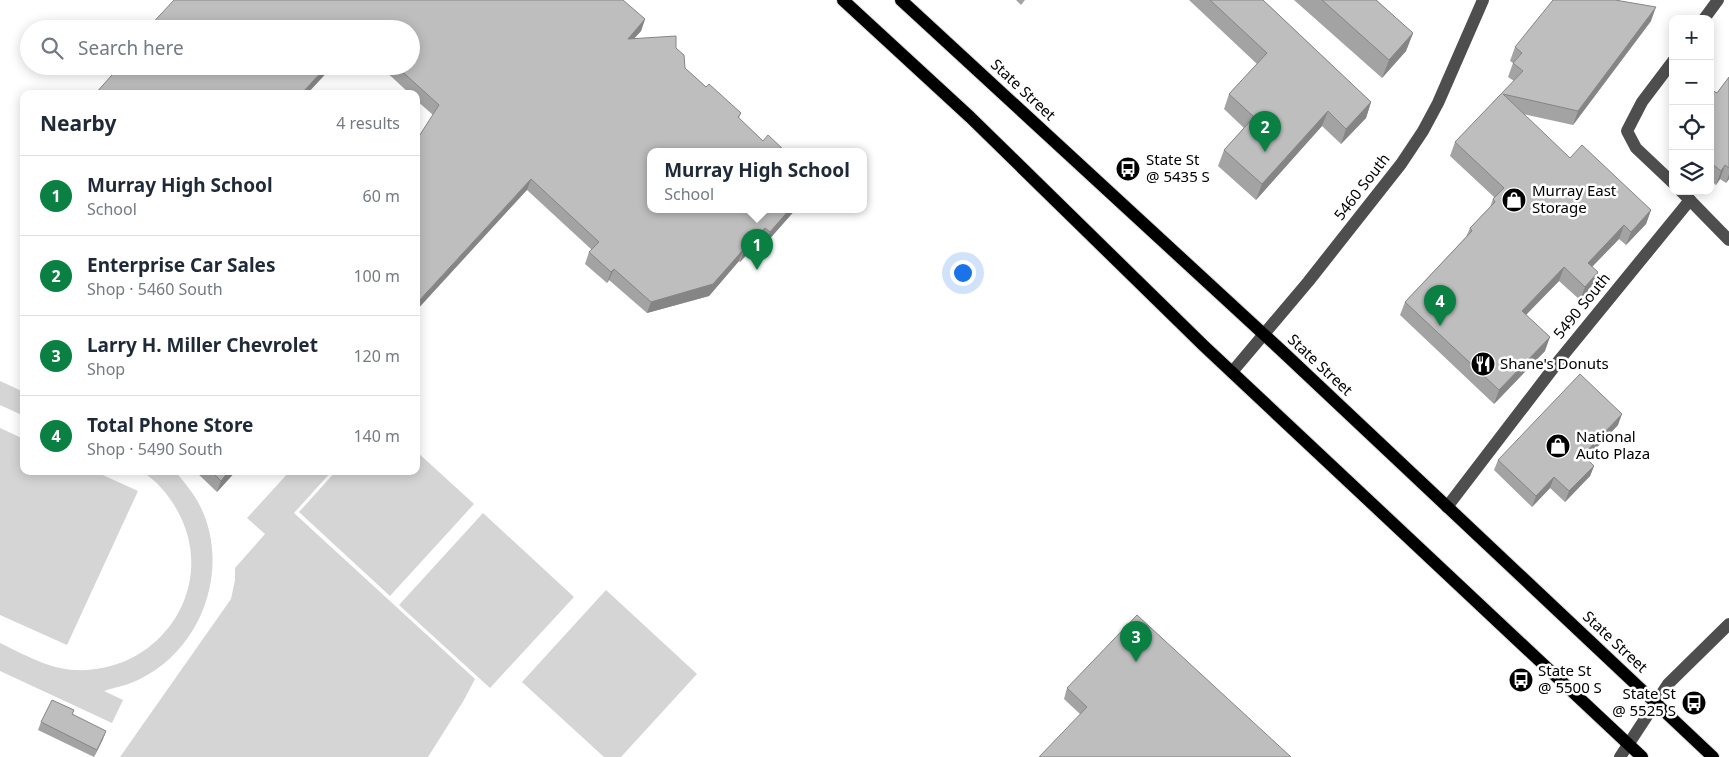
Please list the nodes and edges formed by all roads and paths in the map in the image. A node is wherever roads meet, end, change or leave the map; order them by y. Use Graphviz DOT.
graph roads {
  1 [pos="843,0"];
  2 [pos="901,0"];
  3 [pos="1483,0"];
  4 [pos="1718,0"];
  5 [pos="1707,15"];
  6 [pos="1669,66"];
  7 [pos="1669,179"];
  8 [pos="1686,196"];
  9 [pos="1729,240"];
  10 [pos="1263,334"];
  11 [pos="1232,372"];
  12 [pos="1447,507"];
  13 [pos="1729,624"];
  14 [pos="1656,703"];
  15 [pos="1628,744"];
  16 [pos="1620,757"];
  17 [pos="1642,757"];
  18 [pos="1713,757"];
  1 -- 11 [label="main road"];
  2 -- 10 [label="main road, State Street"];
  3 -- 10 [label="street, 5460 South"];
  4 -- 5 [label="street"];
  6 -- 7 [label="street"];
  8 -- 9 [label="street"];
  8 -- 12 [label="street, 5490 South"];
  10 -- 11 [label="street, 5460 South"];
  10 -- 12 [label="main road, State Street"];
  11 -- 15 [label="main road"];
  12 -- 14 [label="main road, State Street"];
  13 -- 14 [label="street"];
  14 -- 15 [label="street"];
  14 -- 18 [label="main road, State Street"];
  15 -- 16 [label="street"];
  15 -- 17 [label="main road"];
}
